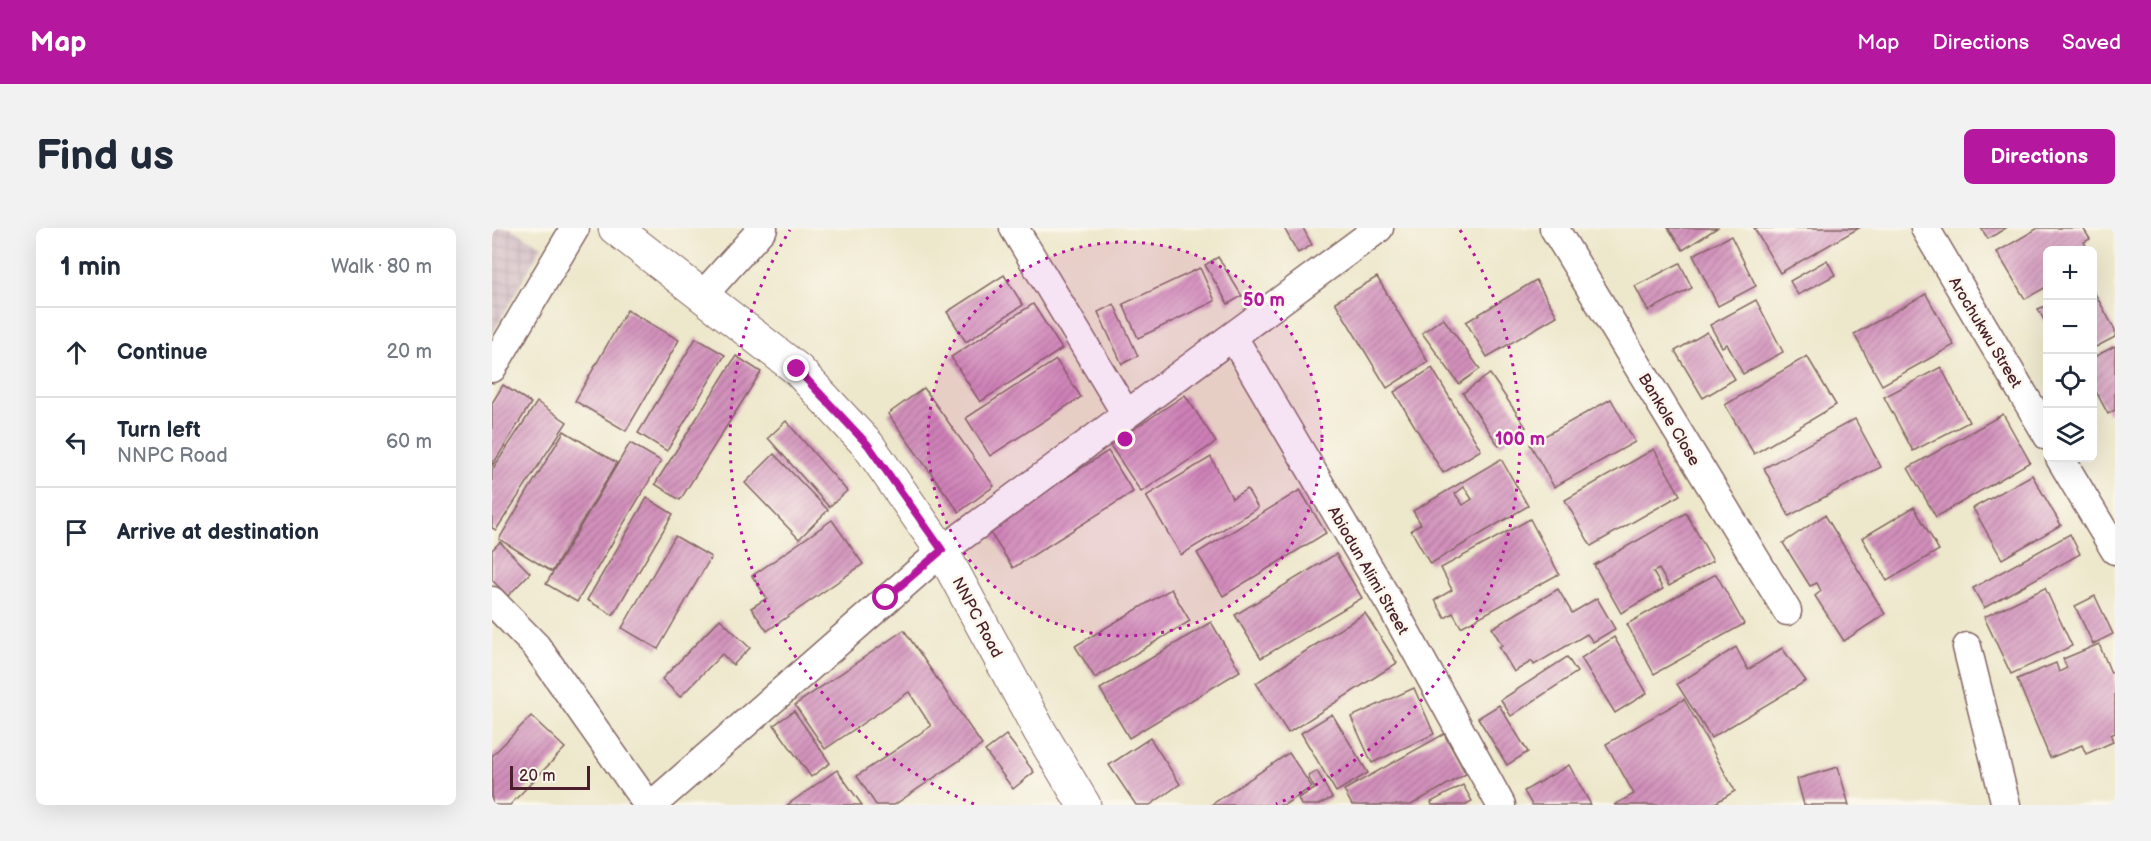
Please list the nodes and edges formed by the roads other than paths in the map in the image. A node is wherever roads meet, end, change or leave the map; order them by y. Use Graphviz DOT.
graph roads {
  1 [pos="575,228"];
  2 [pos="615,228"];
  3 [pos="763,228"];
  4 [pos="1014,228"];
  5 [pos="1379,228"];
  6 [pos="1554,228"];
  7 [pos="1925,228"];
  8 [pos="703,295"];
  9 [pos="1233,337"];
  10 [pos="492,368"];
  11 [pos="1126,414"];
  12 [pos="2043,428"];
  13 [pos="2062,462"];
  14 [pos="942,550"];
  15 [pos="2115,550"];
  16 [pos="492,601"];
  17 [pos="1787,610"];
  18 [pos="1967,647"];
  19 [pos="650,805"];
  20 [pos="1084,805"];
  21 [pos="1501,805"];
  22 [pos="2006,805"];
  1 -- 10 [label="street"];
  2 -- 8 [label="street, NNPC Road"];
  3 -- 8 [label="street"];
  4 -- 11 [label="street"];
  5 -- 9 [label="street"];
  6 -- 17 [label="street, Bankole Close"];
  7 -- 12 [label="street, Arochukwu Street"];
  8 -- 14 [label="street, NNPC Road"];
  9 -- 11 [label="street"];
  9 -- 21 [label="street, Abiodun Alimi Street"];
  11 -- 14 [label="street"];
  13 -- 15 [label="street"];
  14 -- 19 [label="street"];
  14 -- 20 [label="street, NNPC Road"];
  16 -- 19 [label="street"];
  18 -- 22 [label="street"];
}
